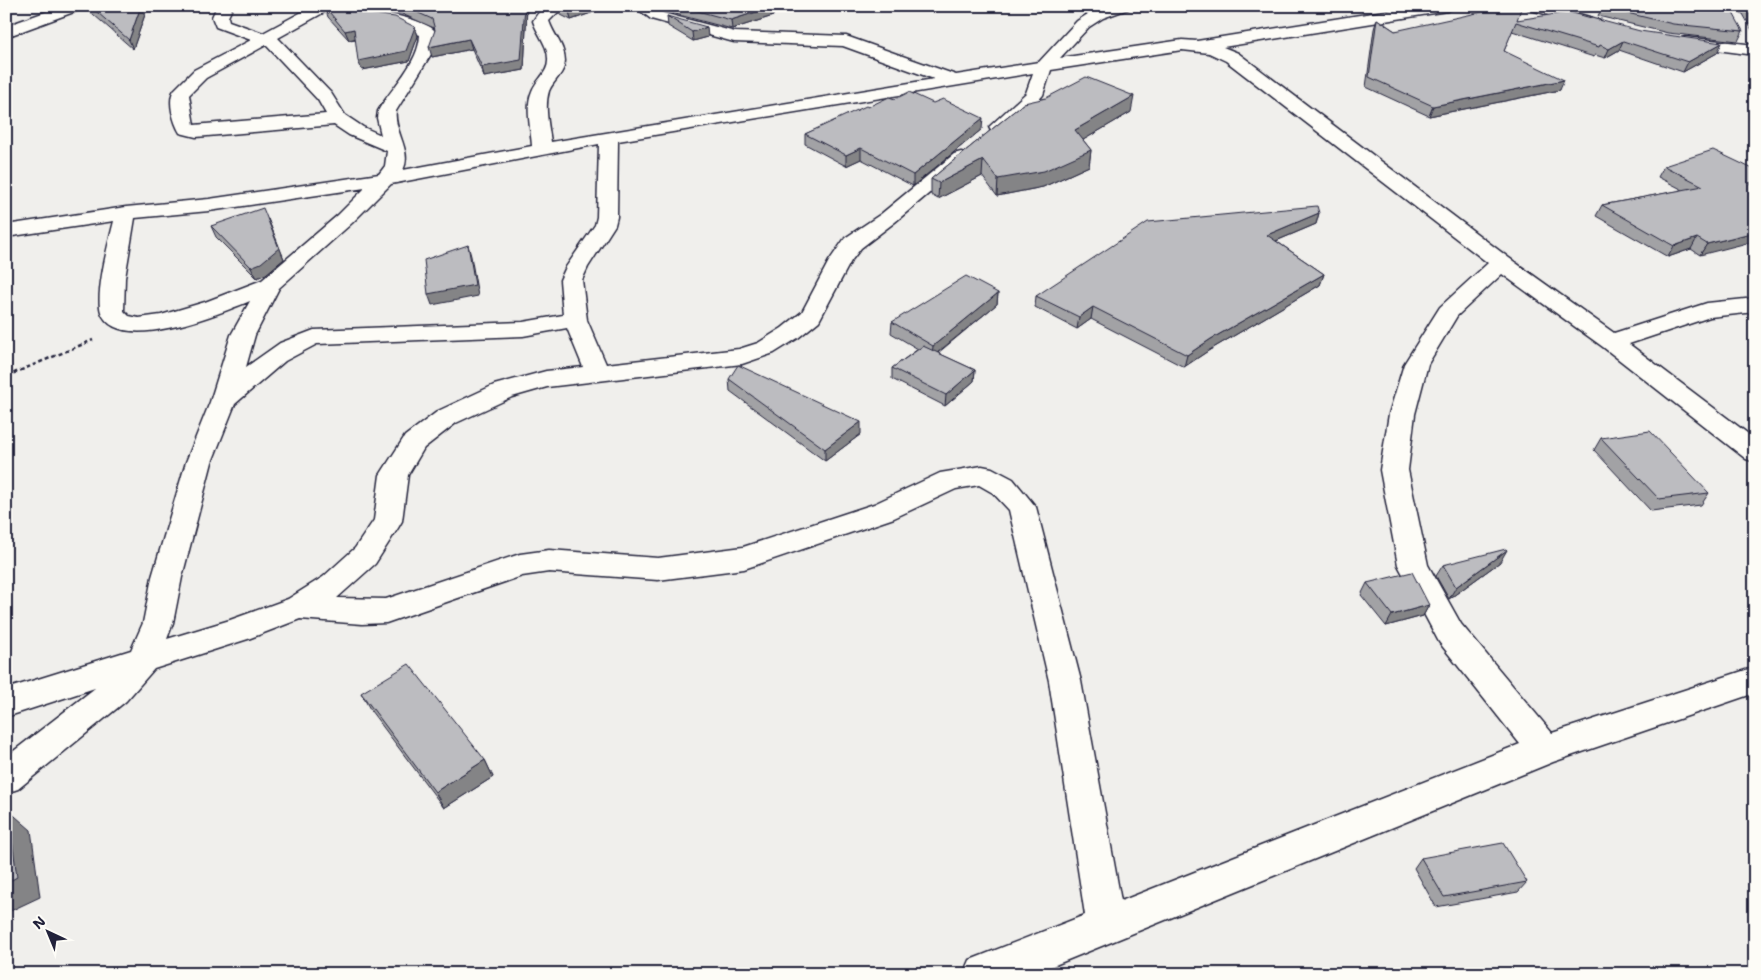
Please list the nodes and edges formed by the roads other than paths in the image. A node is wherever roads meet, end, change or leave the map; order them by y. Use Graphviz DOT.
graph roads {
  1 [pos="77,6"];
  2 [pos="225,6"];
  3 [pos="302,6"];
  4 [pos="556,6"];
  5 [pos="642,6"];
  6 [pos="1123,6"];
  7 [pos="1447,6"];
  8 [pos="1533,6"];
  9 [pos="329,9"];
  10 [pos="358,14"];
  11 [pos="1611,28"];
  12 [pos="6,32"];
  13 [pos="1744,32"];
  14 [pos="266,39"];
  15 [pos="1668,40"];
  16 [pos="1198,46"];
  17 [pos="1755,50"];
  18 [pos="1044,66"];
  19 [pos="954,81"];
  20 [pos="338,119"];
  21 [pos="609,137"];
  22 [pos="394,147"];
  23 [pos="542,148"];
  24 [pos="386,178"];
  25 [pos="126,213"];
  26 [pos="6,231"];
  27 [pos="1501,263"];
  28 [pos="270,285"];
  29 [pos="1755,305"];
  30 [pos="575,320"];
  31 [pos="1611,342"];
  32 [pos="598,374"];
  33 [pos="223,402"];
  34 [pos="1755,453"];
  35 [pos="299,607"];
  36 [pos="143,660"];
  37 [pos="1755,680"];
  38 [pos="6,703"];
  39 [pos="1545,750"];
  40 [pos="6,778"];
  41 [pos="1106,924"];
  42 [pos="984,974"];
  1 -- 12 [label="street"];
  2 -- 14 [label="street"];
  3 -- 9 [label="street"];
  4 -- 23 [label="street"];
  5 -- 19 [label="street"];
  6 -- 18 [label="street"];
  7 -- 16 [label="street"];
  8 -- 11 [label="street"];
  9 -- 14 [label="street"];
  10 -- 22 [label="street"];
  13 -- 17 [label="street"];
  14 -- 20 [label="street"];
  14 -- 20 [label="street"];
  15 -- 17 [label="street"];
  16 -- 18 [label="street"];
  16 -- 27 [label="street"];
  18 -- 19 [label="street"];
  18 -- 32 [label="street"];
  19 -- 21 [label="street"];
  20 -- 22 [label="street"];
  21 -- 23 [label="street"];
  21 -- 30 [label="street"];
  22 -- 24 [label="street"];
  23 -- 24 [label="street"];
  24 -- 25 [label="street"];
  24 -- 28 [label="street"];
  25 -- 26 [label="street"];
  25 -- 28 [label="street"];
  27 -- 31 [label="street"];
  27 -- 39 [label="street"];
  28 -- 33 [label="street"];
  29 -- 31 [label="street"];
  30 -- 32 [label="street"];
  30 -- 33 [label="street"];
  31 -- 34 [label="street"];
  32 -- 35 [label="street"];
  33 -- 36 [label="street"];
  35 -- 36 [label="street"];
  35 -- 41 [label="street"];
  36 -- 38 [label="street"];
  36 -- 40 [label="street"];
  37 -- 39 [label="street"];
  39 -- 41 [label="street"];
  41 -- 42 [label="street"];
}
